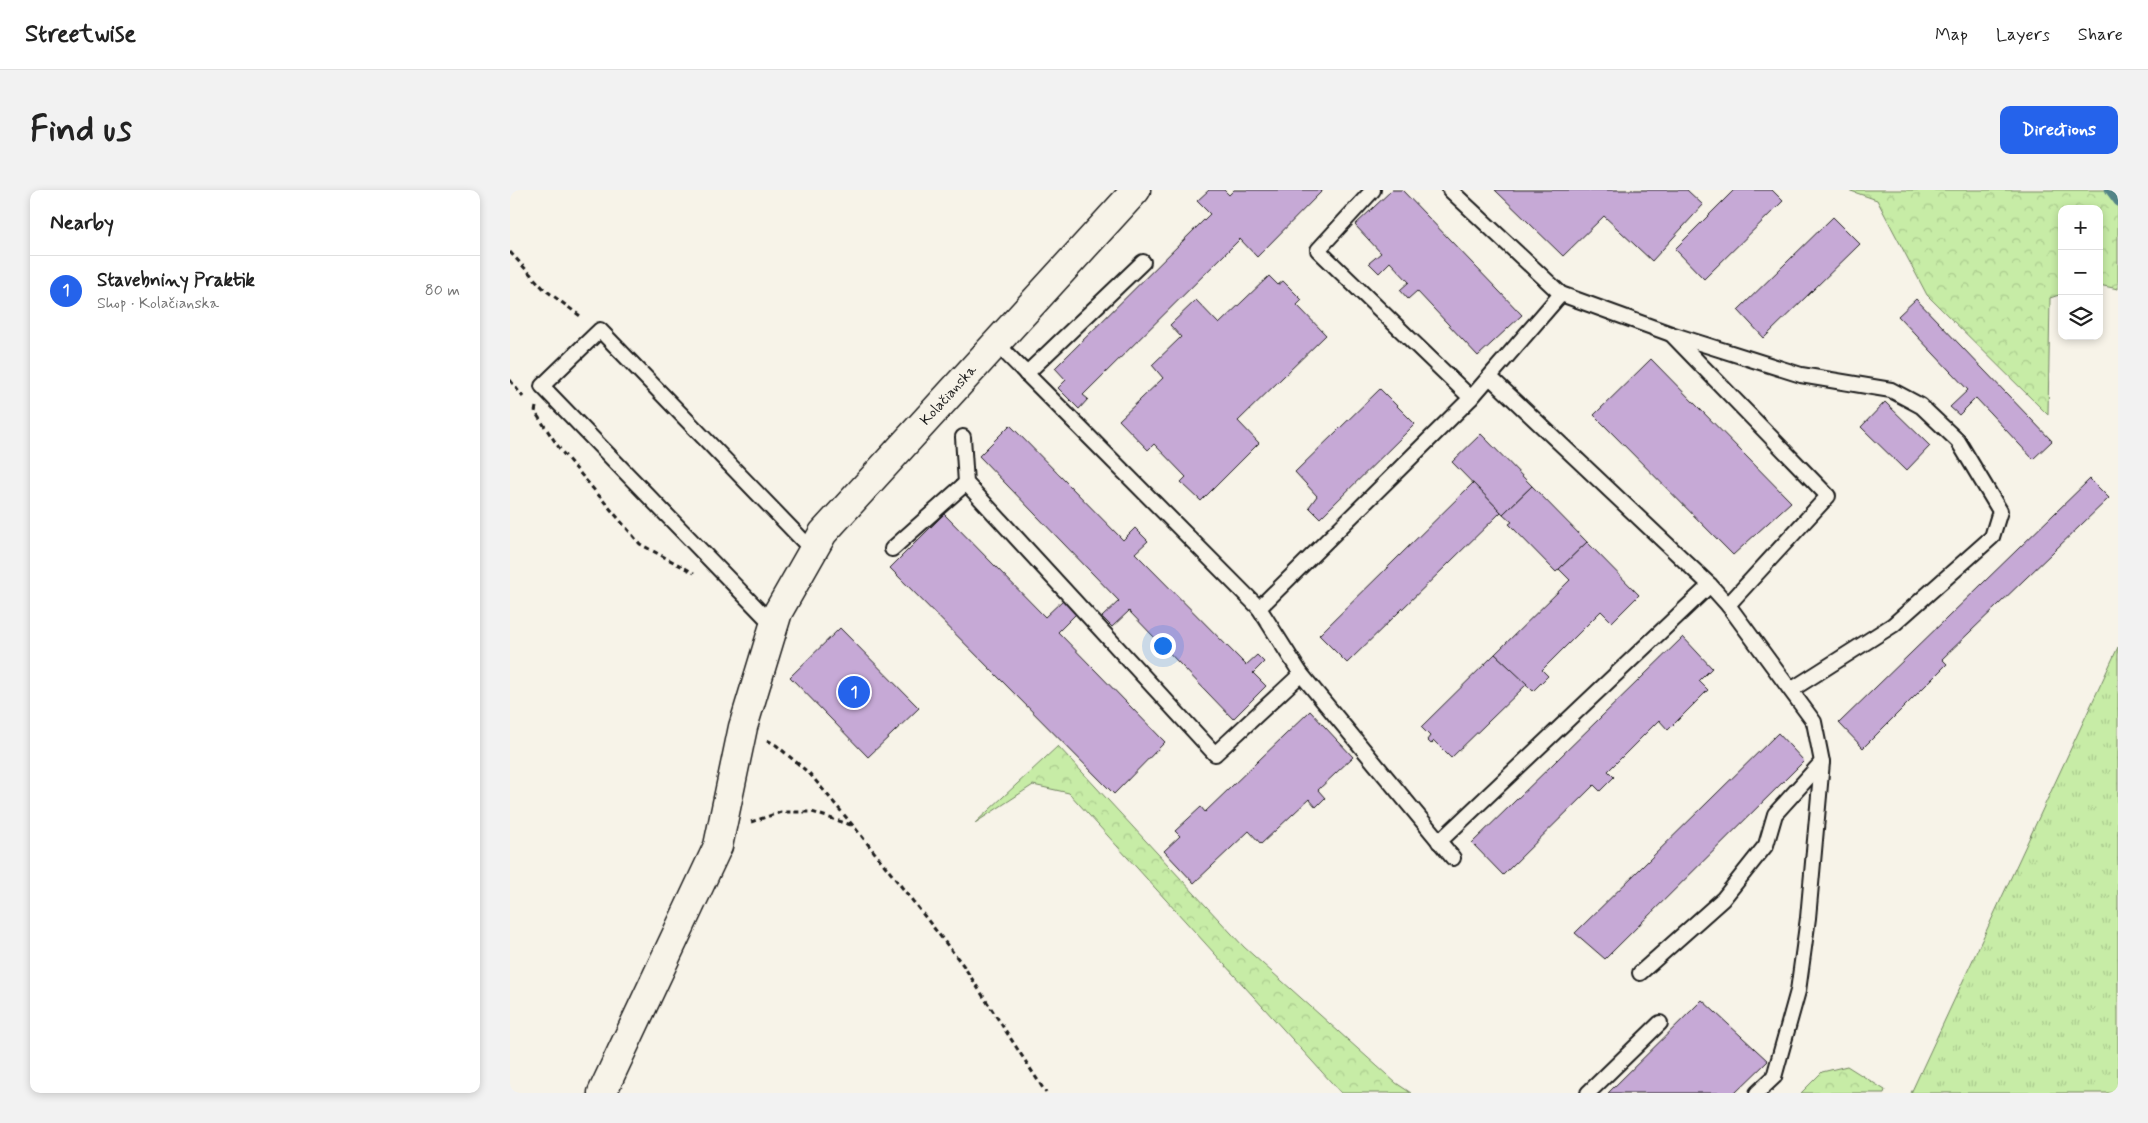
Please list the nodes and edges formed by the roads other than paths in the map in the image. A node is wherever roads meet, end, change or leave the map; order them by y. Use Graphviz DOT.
graph roads {
  1 [pos="1136,190"];
  2 [pos="1372,190"];
  3 [pos="1450,190"];
  4 [pos="1143,262"];
  5 [pos="1561,294"];
  6 [pos="1671,334"];
  7 [pos="996,344"];
  8 [pos="1026,374"];
  9 [pos="1491,378"];
  10 [pos="1471,398"];
  11 [pos="963,437"];
  12 [pos="966,484"];
  13 [pos="892,549"];
  14 [pos="813,551"];
  15 [pos="1710,585"];
  16 [pos="1728,605"];
  17 [pos="1258,608"];
  18 [pos="776,619"];
  19 [pos="1301,674"];
  20 [pos="1791,690"];
  21 [pos="1822,762"];
  22 [pos="1439,842"];
  23 [pos="1453,858"];
  24 [pos="1640,973"];
  25 [pos="1660,1023"];
  26 [pos="602,1093"];
  27 [pos="1588,1093"];
  28 [pos="1757,1093"];
  1 -- 7 [label="street, Kolačianska"];
  2 -- 10 [label="lane"];
  3 -- 5 [label="lane"];
  4 -- 8 [label="lane"];
  5 -- 6 [label="lane"];
  5 -- 9 [label="lane"];
  6 -- 16 [label="lane"];
  6 -- 20 [label="lane"];
  7 -- 8 [label="lane"];
  7 -- 14 [label="street, Kolačianska"];
  8 -- 17 [label="lane"];
  9 -- 10 [label="lane"];
  9 -- 15 [label="lane"];
  10 -- 17 [label="lane"];
  11 -- 12 [label="lane"];
  12 -- 13 [label="lane"];
  12 -- 19 [label="lane"];
  14 -- 18 [label="street, Kolačianska"];
  14 -- 18 [label="lane"];
  15 -- 16 [label="lane"];
  15 -- 22 [label="lane"];
  16 -- 20 [label="lane"];
  17 -- 19 [label="lane"];
  18 -- 26 [label="street, Kolačianska"];
  19 -- 22 [label="lane"];
  20 -- 21 [label="lane"];
  21 -- 24 [label="lane"];
  21 -- 28 [label="lane"];
  22 -- 23 [label="lane"];
  25 -- 27 [label="lane"];
}
